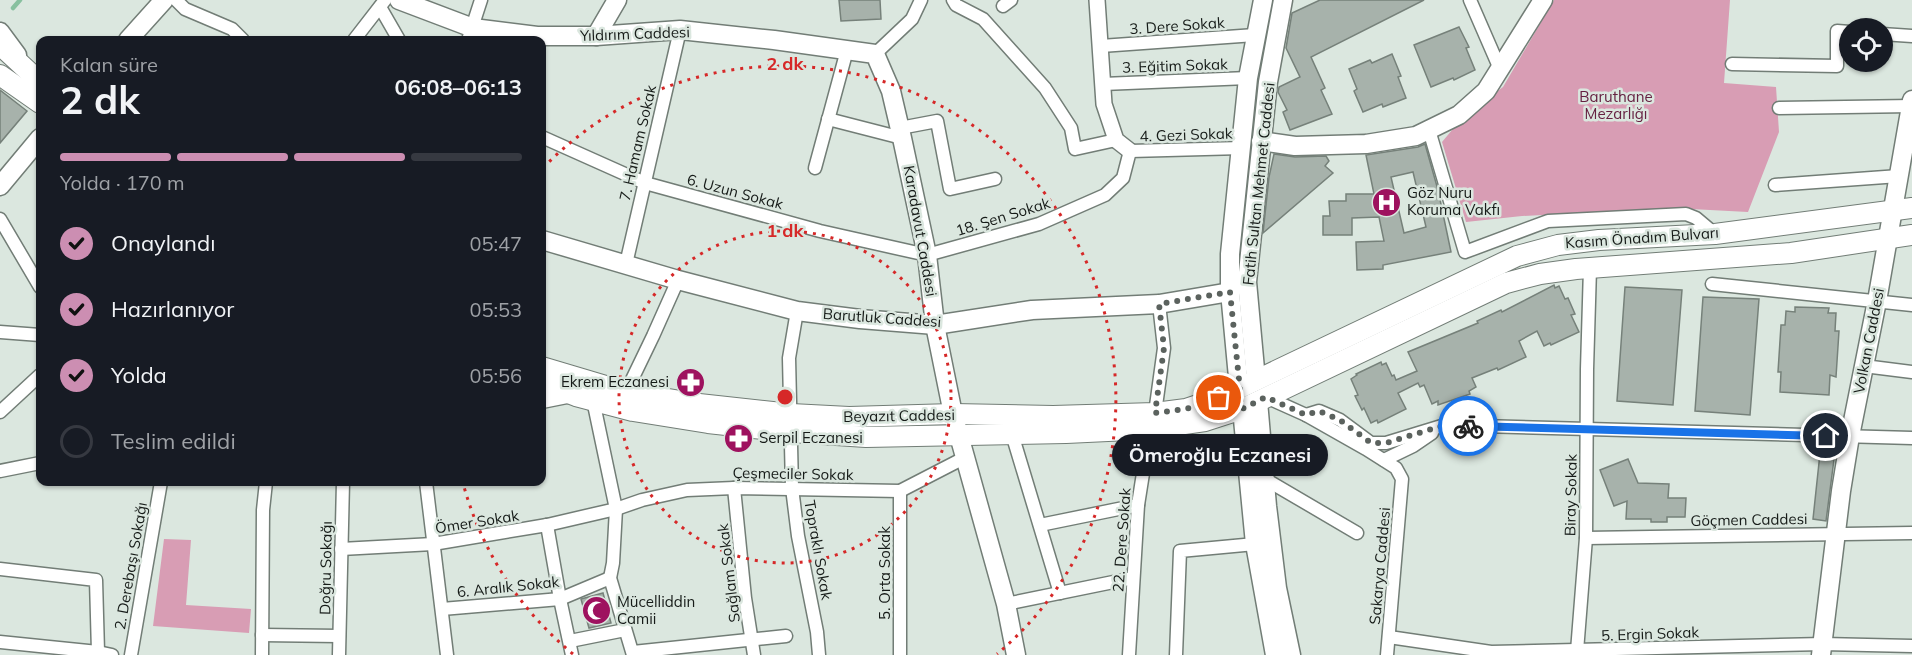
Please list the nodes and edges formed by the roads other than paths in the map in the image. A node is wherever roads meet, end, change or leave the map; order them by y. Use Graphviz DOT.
graph roads {
  1 [pos="164,0"];
  2 [pos="176,0"];
  3 [pos="399,0"];
  4 [pos="481,0"];
  5 [pos="616,0"];
  6 [pos="921,0"];
  7 [pos="953,0"];
  8 [pos="1097,0"];
  9 [pos="1263,0"];
  10 [pos="1283,0"];
  11 [pos="1470,0"];
  12 [pos="1544,0"];
  13 [pos="382,4"];
  14 [pos="680,30"];
  15 [pos="1839,31"];
  16 [pos="0,32"];
  17 [pos="470,34"];
  18 [pos="1255,35"];
  19 [pos="1893,35"];
  20 [pos="132,36"];
  21 [pos="239,36"];
  22 [pos="357,36"];
  23 [pos="397,36"];
  24 [pos="596,36"];
  25 [pos="1912,36"];
  26 [pos="0,45"];
  27 [pos="1101,46"];
  28 [pos="847,50"];
  29 [pos="875,54"];
  30 [pos="1732,64"];
  31 [pos="1500,69"];
  32 [pos="0,75"];
  33 [pos="1248,78"];
  34 [pos="1103,84"];
  35 [pos="34,88"];
  36 [pos="1912,104"];
  37 [pos="1779,108"];
  38 [pos="828,119"];
  39 [pos="1429,130"];
  40 [pos="901,133"];
  41 [pos="546,139"];
  42 [pos="1116,140"];
  43 [pos="1261,141"];
  44 [pos="36,143"];
  45 [pos="1242,148"];
  46 [pos="1130,151"];
  47 [pos="815,168"];
  48 [pos="1899,176"];
  49 [pos="995,179"];
  50 [pos="645,183"];
  51 [pos="1775,185"];
  52 [pos="0,186"];
  53 [pos="1903,209"];
  54 [pos="0,219"];
  55 [pos="1715,234"];
  56 [pos="1912,235"];
  57 [pos="1888,237"];
  58 [pos="546,241"];
  59 [pos="927,255"];
  60 [pos="626,264"];
  61 [pos="1590,268"];
  62 [pos="36,280"];
  63 [pos="678,280"];
  64 [pos="1712,284"];
  65 [pos="1230,292"];
  66 [pos="1877,301"];
  67 [pos="1159,304"];
  68 [pos="1912,305"];
  69 [pos="797,311"];
  70 [pos="935,325"];
  71 [pos="0,332"];
  72 [pos="36,336"];
  73 [pos="1864,366"];
  74 [pos="546,368"];
  75 [pos="1912,372"];
  76 [pos="36,382"];
  77 [pos="546,384"];
  78 [pos="1247,384"];
  79 [pos="626,392"];
  80 [pos="585,398"];
  81 [pos="546,402"];
  82 [pos="1256,402"];
  83 [pos="0,412"];
  84 [pos="953,414"];
  85 [pos="1306,415"];
  86 [pos="1152,421"];
  87 [pos="791,423"];
  88 [pos="1445,425"];
  89 [pos="1588,430"];
  90 [pos="1012,434"];
  91 [pos="957,435"];
  92 [pos="1850,436"];
  93 [pos="1912,438"];
  94 [pos="964,458"];
  95 [pos="1384,460"];
  96 [pos="36,464"];
  97 [pos="0,471"];
  98 [pos="1265,479"];
  99 [pos="160,486"];
  100 [pos="266,486"];
  101 [pos="343,486"];
  102 [pos="426,486"];
  103 [pos="734,488"];
  104 [pos="792,488"];
  105 [pos="900,491"];
  106 [pos="1138,505"];
  107 [pos="616,509"];
  108 [pos="548,525"];
  109 [pos="1040,525"];
  110 [pos="1357,533"];
  111 [pos="1837,533"];
  112 [pos="1912,533"];
  113 [pos="1586,538"];
  114 [pos="433,544"];
  115 [pos="1255,544"];
  116 [pos="341,549"];
  117 [pos="0,569"];
  118 [pos="610,578"];
  119 [pos="1133,578"];
  120 [pos="1060,593"];
  121 [pos="560,599"];
  122 [pos="1006,604"];
  123 [pos="442,609"];
  124 [pos="625,630"];
  125 [pos="262,635"];
  126 [pos="339,636"];
  127 [pos="786,636"];
  128 [pos="1389,637"];
  129 [pos="752,640"];
  130 [pos="570,641"];
  131 [pos="0,642"];
  132 [pos="1912,646"];
  133 [pos="1822,650"];
  134 [pos="98,651"];
  135 [pos="1577,651"];
  136 [pos="633,654"];
  137 [pos="112,655"];
  138 [pos="131,655"];
  139 [pos="262,655"];
  140 [pos="339,655"];
  141 [pos="447,655"];
  142 [pos="572,655"];
  143 [pos="754,655"];
  144 [pos="819,655"];
  145 [pos="900,655"];
  146 [pos="1017,655"];
  147 [pos="1129,655"];
  148 [pos="1176,655"];
  149 [pos="1275,655"];
  150 [pos="1291,655"];
  151 [pos="1387,655"];
  1 -- 20 [label="main road"];
  2 -- 21 [label="street"];
  3 -- 17 [label="main road, Yıldırım Caddesi"];
  4 -- 17 [label="street"];
  5 -- 24 [label="main road"];
  6 -- 29 [label="street"];
  7 -- 42 [label="street"];
  8 -- 27 [label="street"];
  9 -- 18 [label="main road, Fatih Sultan Mehmet Caddesi"];
  10 -- 43 [label="main road, Fatih Sultan Mehmet Caddesi"];
  11 -- 31 [label="street"];
  12 -- 31 [label="main road"];
  13 -- 22 [label="street"];
  13 -- 23 [label="street"];
  14 -- 24 [label="main road, Yıldırım Caddesi"];
  14 -- 28 [label="main road, Yıldırım Caddesi"];
  14 -- 50 [label="street, 7. Hamam Sokak"];
  15 -- 30 [label="street"];
  16 -- 35 [label="main road"];
  17 -- 24 [label="main road, Yıldırım Caddesi"];
  18 -- 27 [label="street, 3. Dere Sokak"];
  18 -- 33 [label="main road, Fatih Sultan Mehmet Caddesi"];
  19 -- 25 [label="street"];
  26 -- 35 [label="main road"];
  27 -- 34 [label="street"];
  28 -- 29 [label="main road, Yıldırım Caddesi"];
  28 -- 38 [label="street"];
  29 -- 40 [label="main road, Karadavut Caddesi"];
  31 -- 39 [label="main road"];
  32 -- 35 [label="main road"];
  33 -- 34 [label="street, 3. Eğitim Sokak"];
  33 -- 45 [label="main road, Fatih Sultan Mehmet Caddesi"];
  34 -- 42 [label="street"];
  36 -- 37 [label="street"];
  36 -- 48 [label="main road, Volkan Caddesi"];
  38 -- 40 [label="street"];
  38 -- 47 [label="street"];
  39 -- 43 [label="main road"];
  39 -- 55 [label="street"];
  40 -- 49 [label="street"];
  40 -- 59 [label="main road, Karadavut Caddesi"];
  41 -- 50 [label="street, 6. Uzun Sokak"];
  42 -- 46 [label="street"];
  43 -- 78 [label="main road, Fatih Sultan Mehmet Caddesi"];
  44 -- 52 [label="main road"];
  45 -- 46 [label="street, 4. Gezi Sokak"];
  45 -- 65 [label="main road, Fatih Sultan Mehmet Caddesi"];
  46 -- 59 [label="street, 18. Şen Sokak"];
  48 -- 51 [label="street"];
  48 -- 53 [label="main road, Volkan Caddesi"];
  50 -- 59 [label="street, 6. Uzun Sokak"];
  50 -- 60 [label="street, 7. Hamam Sokak"];
  53 -- 55 [label="main road, Kasım Önadım Bulvarı"];
  53 -- 57 [label="main road, Volkan Caddesi"];
  54 -- 62 [label="street"];
  55 -- 78 [label="main road, Kasım Önadım Bulvarı"];
  56 -- 57 [label="main road, Kasım Önadım Bulvarı"];
  57 -- 61 [label="main road, Kasım Önadım Bulvarı"];
  57 -- 66 [label="main road, Volkan Caddesi"];
  58 -- 60 [label="main road, Barutluk Caddesi"];
  59 -- 70 [label="main road, Karadavut Caddesi"];
  60 -- 63 [label="main road, Barutluk Caddesi"];
  61 -- 82 [label="main road, Kasım Önadım Bulvarı"];
  61 -- 89 [label="street, Biray Sokak"];
  63 -- 69 [label="main road, Barutluk Caddesi"];
  63 -- 79 [label="street"];
  64 -- 66 [label="street"];
  65 -- 67 [label="main road, Barutluk Caddesi"];
  65 -- 78 [label="main road, Fatih Sultan Mehmet Caddesi"];
  66 -- 68 [label="street"];
  66 -- 73 [label="main road, Volkan Caddesi"];
  67 -- 70 [label="main road, Barutluk Caddesi"];
  67 -- 86 [label="street, 22. Dere Sokak"];
  69 -- 70 [label="main road, Barutluk Caddesi"];
  69 -- 87 [label="street, Topraklı Sokak"];
  70 -- 84 [label="main road, Karadavut Caddesi"];
  71 -- 72 [label="street"];
  73 -- 75 [label="street"];
  73 -- 92 [label="main road, Volkan Caddesi"];
  74 -- 79 [label="main road, Beyazıt Caddesi"];
  76 -- 83 [label="street"];
  77 -- 80 [label="main road, Beyazıt Caddesi"];
  78 -- 82 [label="main road, Fatih Sultan Mehmet Caddesi"];
  78 -- 86 [label="main road, Beyazıt Caddesi"];
  79 -- 87 [label="main road, Beyazıt Caddesi"];
  80 -- 81 [label="street"];
  80 -- 87 [label="main road, Beyazıt Caddesi"];
  80 -- 107 [label="street"];
  82 -- 85 [label="street"];
  82 -- 86 [label="main road, Beyazıt Caddesi"];
  82 -- 98 [label="main road, Fatih Sultan Mehmet Caddesi"];
  82 -- 115 [label="main road, Fatih Sultan Mehmet Caddesi"];
  84 -- 86 [label="main road, Beyazıt Caddesi"];
  84 -- 87 [label="main road, Beyazıt Caddesi"];
  84 -- 91 [label="main road, Karadavut Caddesi"];
  85 -- 88 [label="street"];
  85 -- 95 [label="street"];
  86 -- 90 [label="main road, Beyazıt Caddesi"];
  86 -- 106 [label="street, 22. Dere Sokak"];
  87 -- 91 [label="main road, Beyazıt Caddesi"];
  87 -- 104 [label="street, Topraklı Sokak"];
  88 -- 89 [label="street"];
  88 -- 95 [label="street"];
  89 -- 92 [label="street"];
  89 -- 113 [label="street, Biray Sokak"];
  90 -- 91 [label="main road, Beyazıt Caddesi"];
  90 -- 109 [label="street"];
  91 -- 94 [label="main road, Karadavut Caddesi"];
  92 -- 93 [label="street"];
  92 -- 111 [label="main road, Volkan Caddesi"];
  94 -- 105 [label="street, Çeşmeciler Sokak"];
  94 -- 122 [label="main road, Karadavut Caddesi"];
  95 -- 128 [label="street, Sakarya Caddesi"];
  96 -- 97 [label="street"];
  98 -- 110 [label="street"];
  98 -- 150 [label="main road, Fatih Sultan Mehmet Caddesi"];
  99 -- 138 [label="street, 2. Derebaşı Sokağı"];
  100 -- 125 [label="street"];
  101 -- 116 [label="street, Doğru Sokağı"];
  102 -- 114 [label="street"];
  103 -- 104 [label="street, Çeşmeciler Sokak"];
  103 -- 107 [label="street, Çeşmeciler Sokak"];
  103 -- 129 [label="street, Sağlam Sokak"];
  104 -- 105 [label="street, Çeşmeciler Sokak"];
  104 -- 144 [label="street, Topraklı Sokak"];
  105 -- 145 [label="street, 5. Orta Sokak"];
  106 -- 109 [label="street"];
  106 -- 119 [label="street, 22. Dere Sokak"];
  107 -- 108 [label="street, Ömer Sokak"];
  107 -- 118 [label="street"];
  108 -- 114 [label="street, Ömer Sokak"];
  108 -- 121 [label="street"];
  109 -- 120 [label="street"];
  111 -- 112 [label="street, Göçmen Caddesi"];
  111 -- 113 [label="street, Göçmen Caddesi"];
  111 -- 133 [label="main road, Volkan Caddesi"];
  113 -- 135 [label="street, Biray Sokak"];
  114 -- 116 [label="street, Ömer Sokak"];
  114 -- 123 [label="street"];
  115 -- 148 [label="street"];
  115 -- 149 [label="main road, Fatih Sultan Mehmet Caddesi"];
  116 -- 126 [label="street, Doğru Sokağı"];
  117 -- 134 [label="street"];
  118 -- 121 [label="street, 6. Aralık Sokak"];
  118 -- 124 [label="street"];
  119 -- 120 [label="street"];
  119 -- 147 [label="street, 22. Dere Sokak"];
  120 -- 122 [label="street"];
  121 -- 123 [label="street, 6. Aralık Sokak"];
  121 -- 130 [label="street"];
  122 -- 146 [label="main road, Karadavut Caddesi"];
  123 -- 141 [label="street"];
  124 -- 130 [label="street"];
  124 -- 136 [label="street"];
  125 -- 126 [label="street"];
  125 -- 139 [label="street"];
  126 -- 140 [label="street, Doğru Sokağı"];
  127 -- 129 [label="street"];
  128 -- 135 [label="street, 5. Ergin Sokak"];
  128 -- 151 [label="street, Sakarya Caddesi"];
  129 -- 136 [label="street"];
  129 -- 143 [label="street, Sağlam Sokak"];
  130 -- 142 [label="street"];
  131 -- 134 [label="street"];
  132 -- 133 [label="street, 5. Ergin Sokak"];
  133 -- 135 [label="street, 5. Ergin Sokak"];
  134 -- 137 [label="street"];
}
